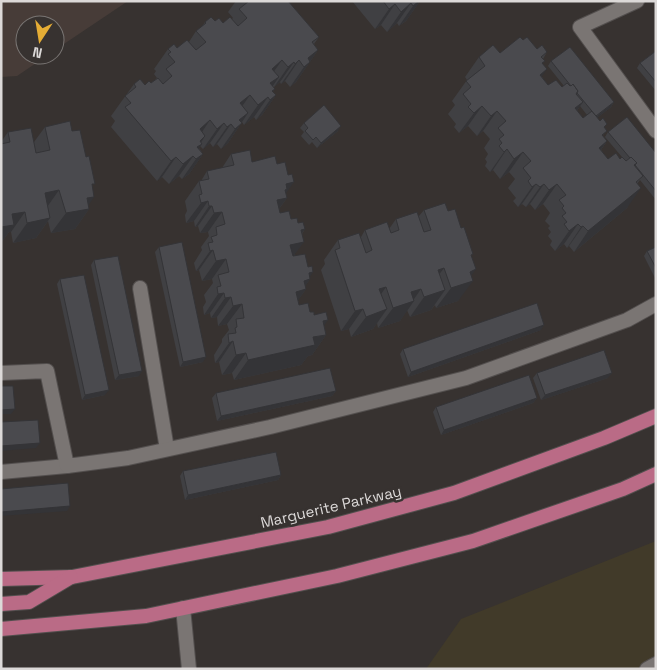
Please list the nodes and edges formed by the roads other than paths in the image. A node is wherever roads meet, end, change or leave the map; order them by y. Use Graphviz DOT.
graph roads {
  1 [pos="637,1"];
  2 [pos="656,131"];
  3 [pos="140,288"];
  4 [pos="656,304"];
  5 [pos="1,373"];
  6 [pos="656,416"];
  7 [pos="167,449"];
  8 [pos="67,466"];
  9 [pos="1,472"];
  10 [pos="656,474"];
  11 [pos="72,577"];
  12 [pos="1,579"];
  13 [pos="1,604"];
  14 [pos="183,608"];
  15 [pos="1,629"];
  16 [pos="656,664"];
  17 [pos="189,669"];
  18 [pos="647,669"];
  1 -- 2 [label="street"];
  3 -- 7 [label="street"];
  4 -- 7 [label="street"];
  5 -- 8 [label="street"];
  6 -- 11 [label="main road, Marguerite Parkway"];
  7 -- 8 [label="street"];
  8 -- 9 [label="street"];
  10 -- 14 [label="main road"];
  11 -- 12 [label="main road, Marguerite Parkway"];
  11 -- 13 [label="main road"];
  14 -- 15 [label="main road"];
  14 -- 17 [label="street"];
  16 -- 18 [label="street"];
}
